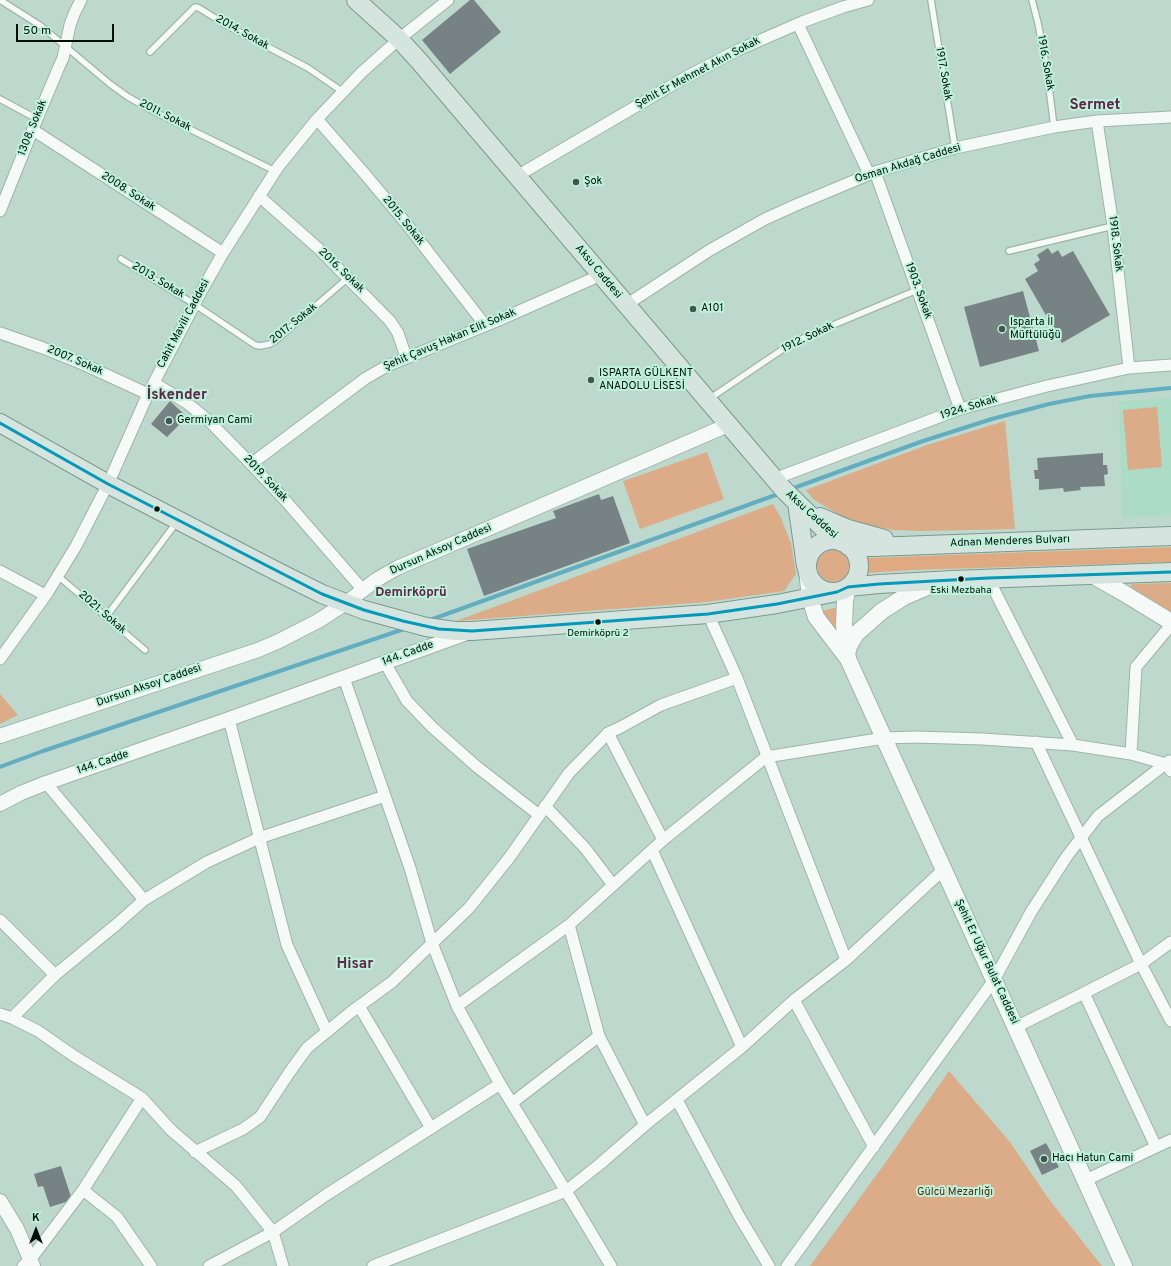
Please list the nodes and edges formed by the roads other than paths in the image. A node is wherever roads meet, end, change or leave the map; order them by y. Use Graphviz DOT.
graph roads {
  1 [pos="0,0"];
  2 [pos="81,0"];
  3 [pos="356,0"];
  4 [pos="448,0"];
  5 [pos="868,0"];
  6 [pos="930,0"];
  7 [pos="1032,0"];
  8 [pos="798,24"];
  9 [pos="399,39"];
  10 [pos="65,45"];
  11 [pos="150,52"];
  12 [pos="343,92"];
  13 [pos="0,99"];
  14 [pos="1171,117"];
  15 [pos="37,119"];
  16 [pos="317,120"];
  17 [pos="1097,121"];
  18 [pos="1054,127"];
  19 [pos="33,130"];
  20 [pos="955,148"];
  21 [pos="275,171"];
  22 [pos="872,173"];
  23 [pos="517,176"];
  24 [pos="3,195"];
  25 [pos="259,196"];
  26 [pos="0,211"];
  27 [pos="1113,226"];
  28 [pos="1009,251"];
  29 [pos="223,253"];
  30 [pos="120,259"];
  31 [pos="601,275"];
  32 [pos="348,278"];
  33 [pos="917,290"];
  34 [pos="194,304"];
  35 [pos="626,305"];
  36 [pos="485,325"];
  37 [pos="0,333"];
  38 [pos="406,357"];
  39 [pos="1171,365"];
  40 [pos="1129,368"];
  41 [pos="154,383"];
  42 [pos="148,394"];
  43 [pos="708,401"];
  44 [pos="960,409"];
  45 [pos="0,423"];
  46 [pos="728,425"];
  47 [pos="251,464"];
  48 [pos="774,479"];
  49 [pos="108,484"];
  50 [pos="797,503"];
  51 [pos="178,520"];
  52 [pos="1171,536"];
  53 [pos="845,544"];
  54 [pos="917,545"];
  55 [pos="807,570"];
  56 [pos="0,571"];
  57 [pos="1171,572"];
  58 [pos="1092,574"];
  59 [pos="58,576"];
  60 [pos="988,578"];
  61 [pos="953,580"];
  62 [pos="363,590"];
  63 [pos="842,590"];
  64 [pos="45,595"];
  65 [pos="810,598"];
  66 [pos="346,603"];
  67 [pos="708,614"];
  68 [pos="106,617"];
  69 [pos="1171,624"];
  70 [pos="472,631"];
  71 [pos="145,650"];
  72 [pos="847,656"];
  73 [pos="0,659"];
  74 [pos="385,663"];
  75 [pos="344,678"];
  76 [pos="737,678"];
  77 [pos="229,719"];
  78 [pos="608,733"];
  79 [pos="0,736"];
  80 [pos="884,738"];
  81 [pos="1036,742"];
  82 [pos="1073,745"];
  83 [pos="1131,754"];
  84 [pos="766,757"];
  85 [pos="1169,765"];
  86 [pos="46,783"];
  87 [pos="385,796"];
  88 [pos="0,804"];
  89 [pos="542,811"];
  90 [pos="259,838"];
  91 [pos="1081,838"];
  92 [pos="663,840"];
  93 [pos="652,850"];
  94 [pos="944,869"];
  95 [pos="613,885"];
  96 [pos="144,900"];
  97 [pos="0,920"];
  98 [pos="569,925"];
  99 [pos="1171,942"];
  100 [pos="432,943"];
  101 [pos="846,960"];
  102 [pos="1142,964"];
  103 [pos="55,975"];
  104 [pos="994,980"];
  105 [pos="1084,993"];
  106 [pos="794,1000"];
  107 [pos="358,1006"];
  108 [pos="456,1006"];
  109 [pos="0,1014"];
  110 [pos="12,1018"];
  111 [pos="1171,1021"];
  112 [pos="1016,1027"];
  113 [pos="327,1032"];
  114 [pos="599,1036"];
  115 [pos="742,1048"];
  116 [pos="500,1084"];
  117 [pos="142,1098"];
  118 [pos="677,1100"];
  119 [pos="512,1103"];
  120 [pos="645,1125"];
  121 [pos="431,1128"];
  122 [pos="1171,1140"];
  123 [pos="874,1147"];
  124 [pos="1156,1147"];
  125 [pos="195,1152"];
  126 [pos="1086,1180"];
  127 [pos="83,1190"];
  128 [pos="566,1191"];
  129 [pos="0,1201"];
  130 [pos="274,1232"];
  131 [pos="29,1264"];
  132 [pos="381,1265"];
  133 [pos="151,1266"];
  134 [pos="209,1266"];
  135 [pos="283,1266"];
  136 [pos="611,1266"];
  137 [pos="769,1266"];
  138 [pos="787,1266"];
  139 [pos="1124,1266"];
  1 -- 10 [label="lane, 2011. Sokak"];
  2 -- 10 [label="street, 1308. Sokak"];
  3 -- 9 [label="main road, Aksu Caddesi"];
  4 -- 9 [label="street, Cahit Mavili Caddesi"];
  5 -- 8 [label="street, Şehit Er Mehmet Akın Sokak"];
  6 -- 20 [label="lane, 1917. Sokak"];
  7 -- 18 [label="lane, 1916. Sokak"];
  8 -- 22 [label="street, 1903. Sokak"];
  8 -- 23 [label="street, Şehit Er Mehmet Akın Sokak"];
  9 -- 12 [label="street, Cahit Mavili Caddesi"];
  9 -- 23 [label="main road, Aksu Caddesi"];
  10 -- 15 [label="street, 1308. Sokak"];
  10 -- 21 [label="lane, 2011. Sokak"];
  11 -- 12 [label="lane, 2014. Sokak"];
  12 -- 16 [label="street, Cahit Mavili Caddesi"];
  13 -- 15 [label="lane"];
  14 -- 17 [label="street, Osman Akdağ Caddesi"];
  15 -- 19 [label="street, 1308. Sokak"];
  16 -- 21 [label="street, Cahit Mavili Caddesi"];
  16 -- 36 [label="street, 2015. Sokak"];
  17 -- 18 [label="street, Osman Akdağ Caddesi"];
  17 -- 27 [label="street, 1918. Sokak"];
  18 -- 20 [label="street, Osman Akdağ Caddesi"];
  19 -- 24 [label="street, 1308. Sokak"];
  19 -- 29 [label="street, 2008. Sokak"];
  20 -- 22 [label="street, Osman Akdağ Caddesi"];
  21 -- 25 [label="street, Cahit Mavili Caddesi"];
  22 -- 33 [label="street, 1903. Sokak"];
  22 -- 35 [label="street, Osman Akdağ Caddesi"];
  23 -- 31 [label="main road, Aksu Caddesi"];
  24 -- 26 [label="street, 1308. Sokak"];
  25 -- 29 [label="street, Cahit Mavili Caddesi"];
  25 -- 32 [label="street, 2016. Sokak"];
  27 -- 28 [label="lane"];
  27 -- 40 [label="street, 1918. Sokak"];
  29 -- 34 [label="street, Cahit Mavili Caddesi"];
  30 -- 34 [label="lane, 2013. Sokak"];
  31 -- 35 [label="main road, Aksu Caddesi"];
  31 -- 36 [label="street, Şehit Çavuş Hakan Elit Sokak"];
  32 -- 34 [label="lane, 2017. Sokak"];
  32 -- 38 [label="street, 2016. Sokak"];
  33 -- 43 [label="lane, 1912. Sokak"];
  33 -- 44 [label="street, 1903. Sokak"];
  34 -- 41 [label="street, Cahit Mavili Caddesi"];
  35 -- 43 [label="main road, Aksu Caddesi"];
  36 -- 38 [label="street, Şehit Çavuş Hakan Elit Sokak"];
  37 -- 42 [label="street, 2007. Sokak"];
  38 -- 47 [label="street, Şehit Çavuş Hakan Elit Sokak"];
  39 -- 40 [label="street, 1924. Sokak"];
  40 -- 44 [label="street, 1924. Sokak"];
  41 -- 42 [label="street, Cahit Mavili Caddesi"];
  41 -- 47 [label="street, 2019. Sokak"];
  42 -- 49 [label="street, Cahit Mavili Caddesi"];
  43 -- 46 [label="main road, Aksu Caddesi"];
  44 -- 48 [label="street, 1924. Sokak"];
  45 -- 49 [label="main road"];
  46 -- 48 [label="main road, Aksu Caddesi"];
  46 -- 62 [label="street, Dursun Aksoy Caddesi"];
  47 -- 62 [label="street, 2019. Sokak"];
  48 -- 50 [label="main road, Aksu Caddesi"];
  49 -- 51 [label="main road"];
  49 -- 59 [label="street, Cahit Mavili Caddesi"];
  50 -- 53 [label="main road, Aksu Caddesi"];
  50 -- 54 [label="main road"];
  50 -- 55 [label="main road"];
  51 -- 66 [label="main road"];
  51 -- 68 [label="lane"];
  52 -- 54 [label="main road, Adnan Menderes Bulvarı"];
  53 -- 54 [label="main road, Adnan Menderes Bulvarı"];
  53 -- 55 [label="main road"];
  53 -- 63 [label="main road"];
  55 -- 63 [label="main road"];
  55 -- 65 [label="main road, Şehit Er Uğur Bulat Caddesi"];
  56 -- 64 [label="street"];
  57 -- 58 [label="main road"];
  58 -- 60 [label="main road"];
  58 -- 69 [label="main road"];
  59 -- 64 [label="street, Cahit Mavili Caddesi"];
  59 -- 68 [label="lane, 2021. Sokak"];
  60 -- 61 [label="main road"];
  60 -- 82 [label="street"];
  61 -- 63 [label="main road"];
  61 -- 72 [label="main road"];
  62 -- 66 [label="street, Dursun Aksoy Caddesi"];
  63 -- 65 [label="main road, 144. Cadde"];
  63 -- 72 [label="main road, Şehit Er Uğur Bulat Caddesi"];
  64 -- 73 [label="street, Cahit Mavili Caddesi"];
  65 -- 67 [label="main road, 144. Cadde"];
  65 -- 72 [label="main road, Şehit Er Uğur Bulat Caddesi"];
  66 -- 70 [label="main road"];
  66 -- 79 [label="street, Dursun Aksoy Caddesi"];
  67 -- 70 [label="main road, 144. Cadde"];
  67 -- 76 [label="street"];
  68 -- 71 [label="lane, 2021. Sokak"];
  69 -- 83 [label="street"];
  70 -- 74 [label="street, 144. Cadde"];
  72 -- 80 [label="main road, Şehit Er Uğur Bulat Caddesi"];
  74 -- 75 [label="street, 144. Cadde"];
  74 -- 89 [label="street"];
  75 -- 77 [label="street, 144. Cadde"];
  75 -- 87 [label="street"];
  76 -- 78 [label="street"];
  76 -- 84 [label="street"];
  77 -- 86 [label="street, 144. Cadde"];
  77 -- 90 [label="street"];
  78 -- 89 [label="street"];
  78 -- 92 [label="street"];
  80 -- 81 [label="street"];
  80 -- 84 [label="street"];
  80 -- 94 [label="main road, Şehit Er Uğur Bulat Caddesi"];
  81 -- 82 [label="street"];
  81 -- 91 [label="street"];
  82 -- 83 [label="street"];
  83 -- 85 [label="street"];
  84 -- 92 [label="street"];
  84 -- 101 [label="street"];
  85 -- 91 [label="street"];
  86 -- 88 [label="street, 144. Cadde"];
  86 -- 96 [label="street"];
  87 -- 90 [label="street"];
  87 -- 100 [label="street"];
  89 -- 95 [label="street"];
  89 -- 100 [label="street"];
  90 -- 96 [label="street"];
  90 -- 113 [label="street"];
  91 -- 102 [label="street"];
  91 -- 104 [label="street"];
  92 -- 93 [label="street"];
  93 -- 95 [label="street"];
  93 -- 115 [label="street"];
  94 -- 101 [label="street"];
  94 -- 104 [label="main road, Şehit Er Uğur Bulat Caddesi"];
  95 -- 98 [label="street"];
  96 -- 103 [label="street"];
  97 -- 103 [label="street"];
  98 -- 108 [label="street"];
  98 -- 114 [label="street"];
  99 -- 102 [label="street"];
  100 -- 107 [label="street"];
  100 -- 108 [label="street"];
  101 -- 106 [label="street"];
  102 -- 105 [label="street"];
  102 -- 111 [label="street"];
  103 -- 110 [label="street"];
  104 -- 112 [label="main road, Şehit Er Uğur Bulat Caddesi"];
  104 -- 123 [label="street"];
  105 -- 112 [label="street"];
  105 -- 124 [label="street"];
  106 -- 115 [label="street"];
  106 -- 123 [label="street"];
  107 -- 113 [label="street"];
  107 -- 121 [label="street"];
  108 -- 116 [label="street"];
  109 -- 110 [label="street"];
  110 -- 117 [label="street"];
  112 -- 126 [label="main road, Şehit Er Uğur Bulat Caddesi"];
  113 -- 125 [label="street"];
  114 -- 119 [label="street"];
  114 -- 120 [label="street"];
  115 -- 118 [label="street"];
  116 -- 119 [label="street"];
  116 -- 121 [label="street"];
  117 -- 125 [label="street"];
  117 -- 127 [label="street"];
  118 -- 120 [label="street"];
  118 -- 137 [label="street"];
  119 -- 128 [label="street"];
  120 -- 128 [label="street"];
  121 -- 130 [label="street"];
  122 -- 124 [label="street"];
  123 -- 138 [label="street"];
  124 -- 126 [label="street"];
  125 -- 130 [label="street"];
  126 -- 139 [label="main road, Şehit Er Uğur Bulat Caddesi"];
  127 -- 131 [label="street"];
  127 -- 133 [label="street"];
  128 -- 132 [label="street"];
  128 -- 136 [label="street"];
  129 -- 131 [label="street"];
  130 -- 134 [label="street"];
  130 -- 135 [label="street"];
}
